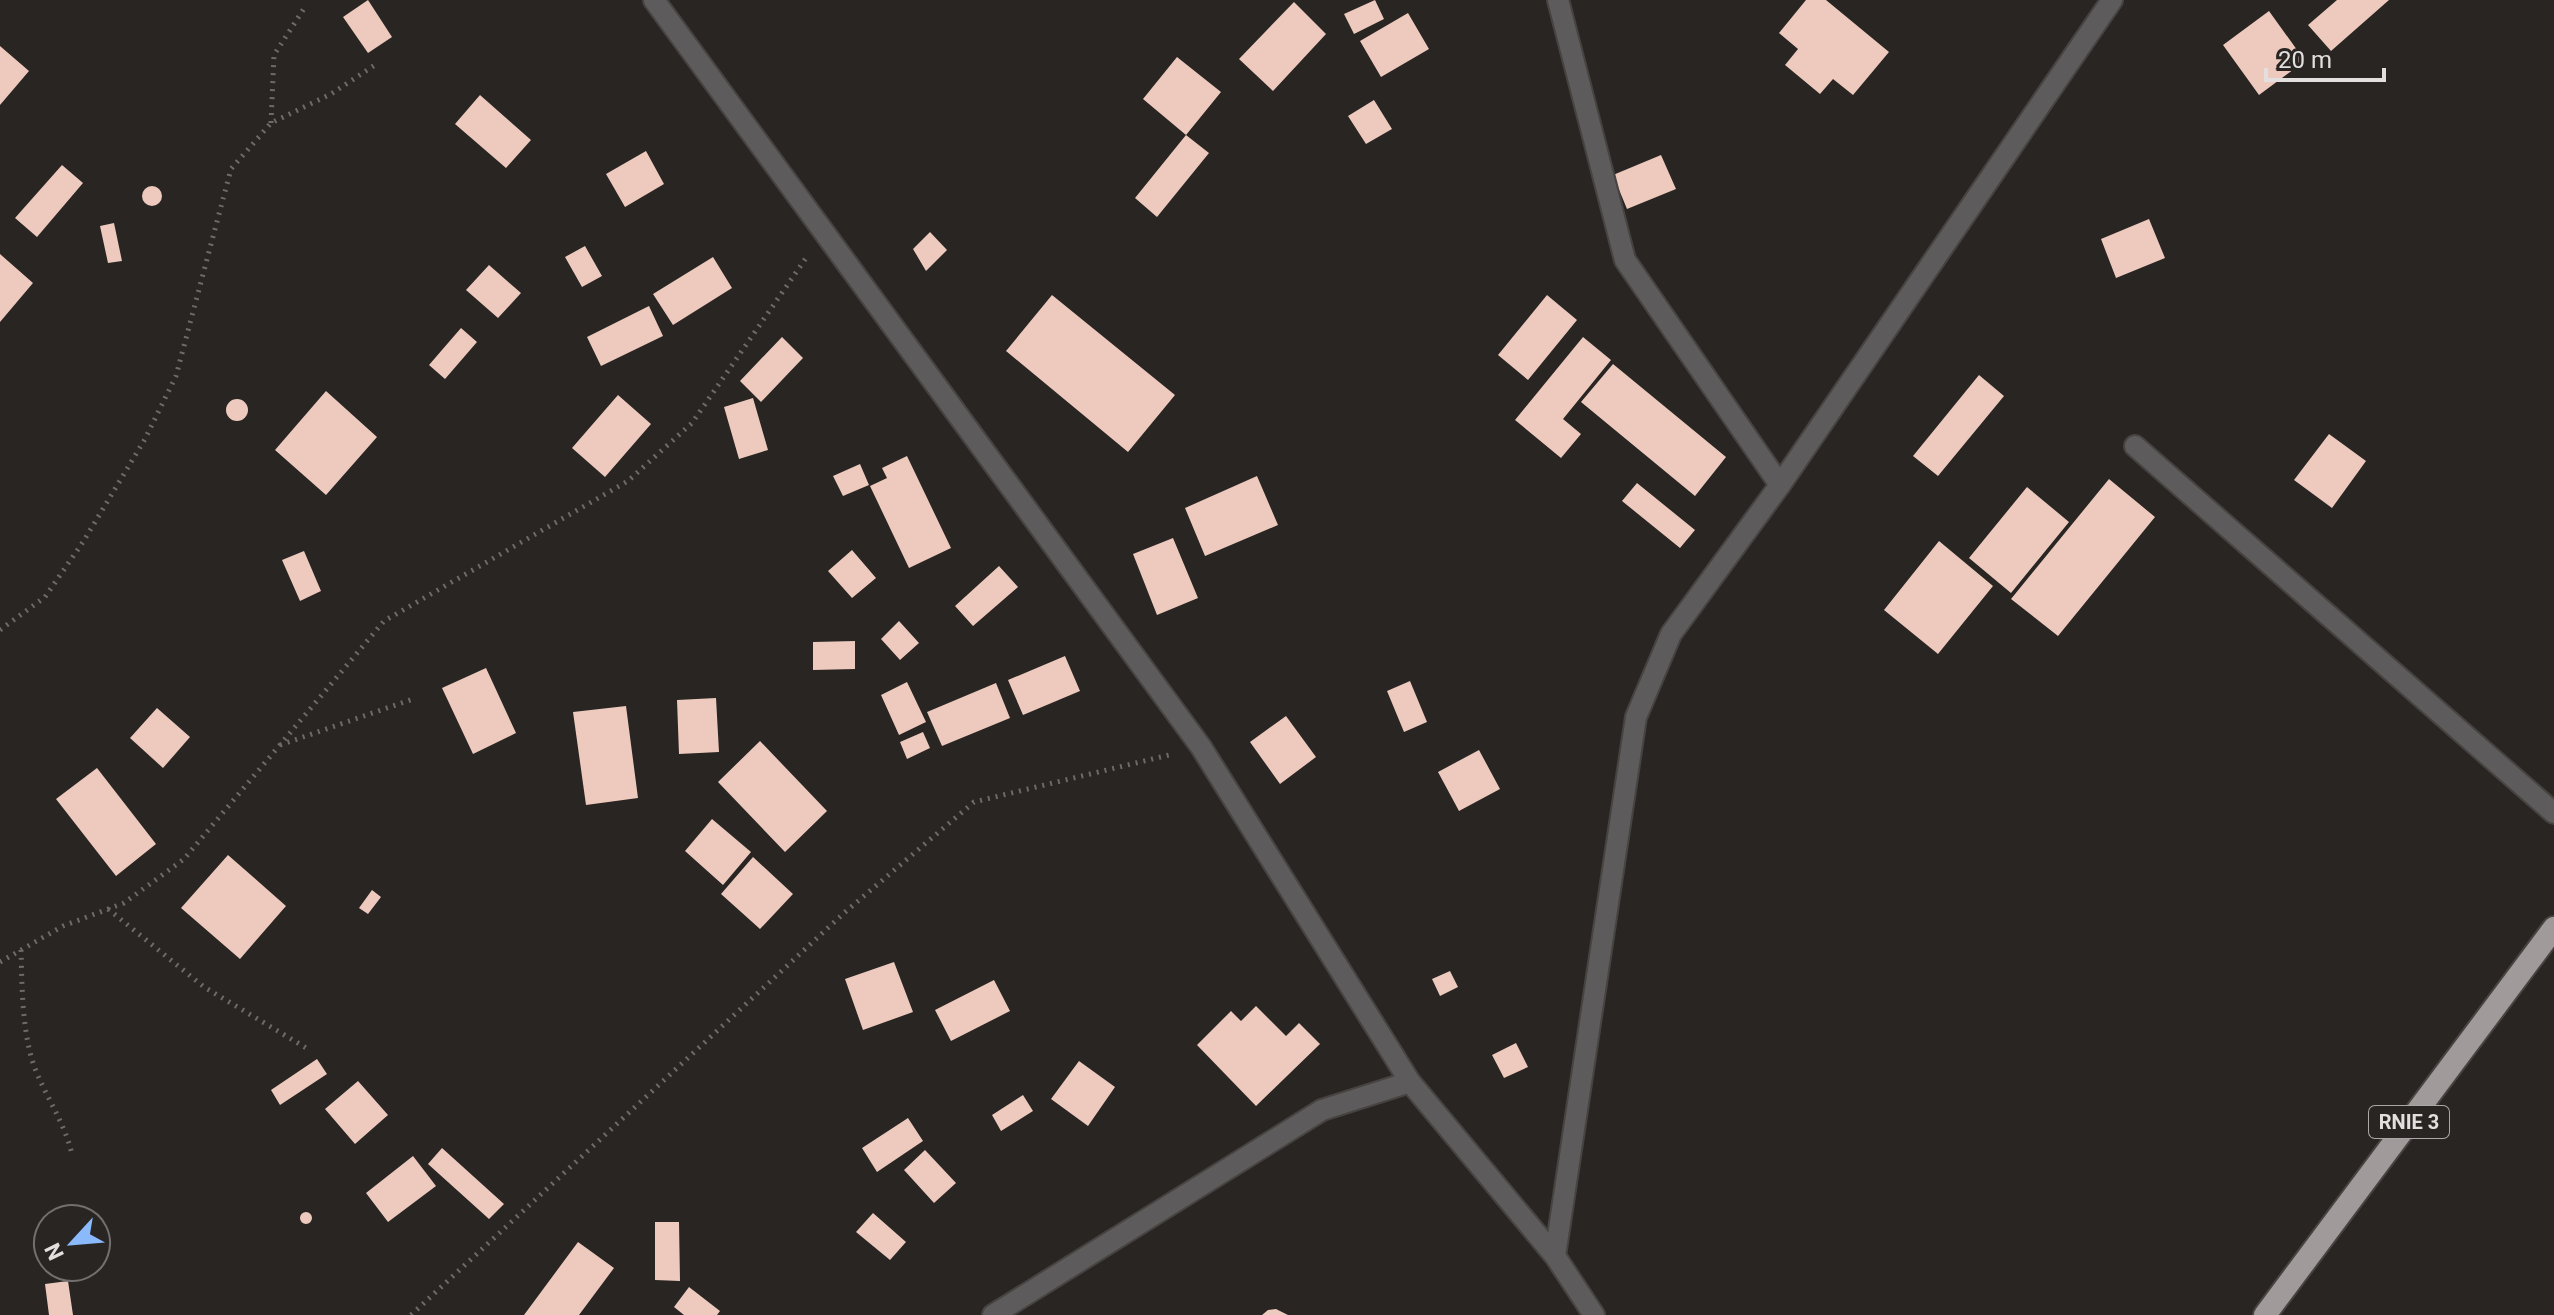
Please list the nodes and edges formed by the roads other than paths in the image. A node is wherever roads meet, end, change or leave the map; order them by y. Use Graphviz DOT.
graph roads {
  1 [pos="654,0"];
  2 [pos="1558,0"];
  3 [pos="2112,0"];
  4 [pos="2135,446"];
  5 [pos="1780,485"];
  6 [pos="2554,813"];
  7 [pos="2554,928"];
  8 [pos="1410,1082"];
  9 [pos="1555,1256"];
  10 [pos="993,1315"];
  11 [pos="1594,1315"];
  12 [pos="2265,1315"];
  1 -- 8 [label="street"];
  2 -- 5 [label="street"];
  3 -- 5 [label="street"];
  4 -- 6 [label="street"];
  5 -- 9 [label="street"];
  7 -- 12 [label="highway, RNIE 3"];
  8 -- 9 [label="street"];
  8 -- 10 [label="street"];
  9 -- 11 [label="street"];
}
